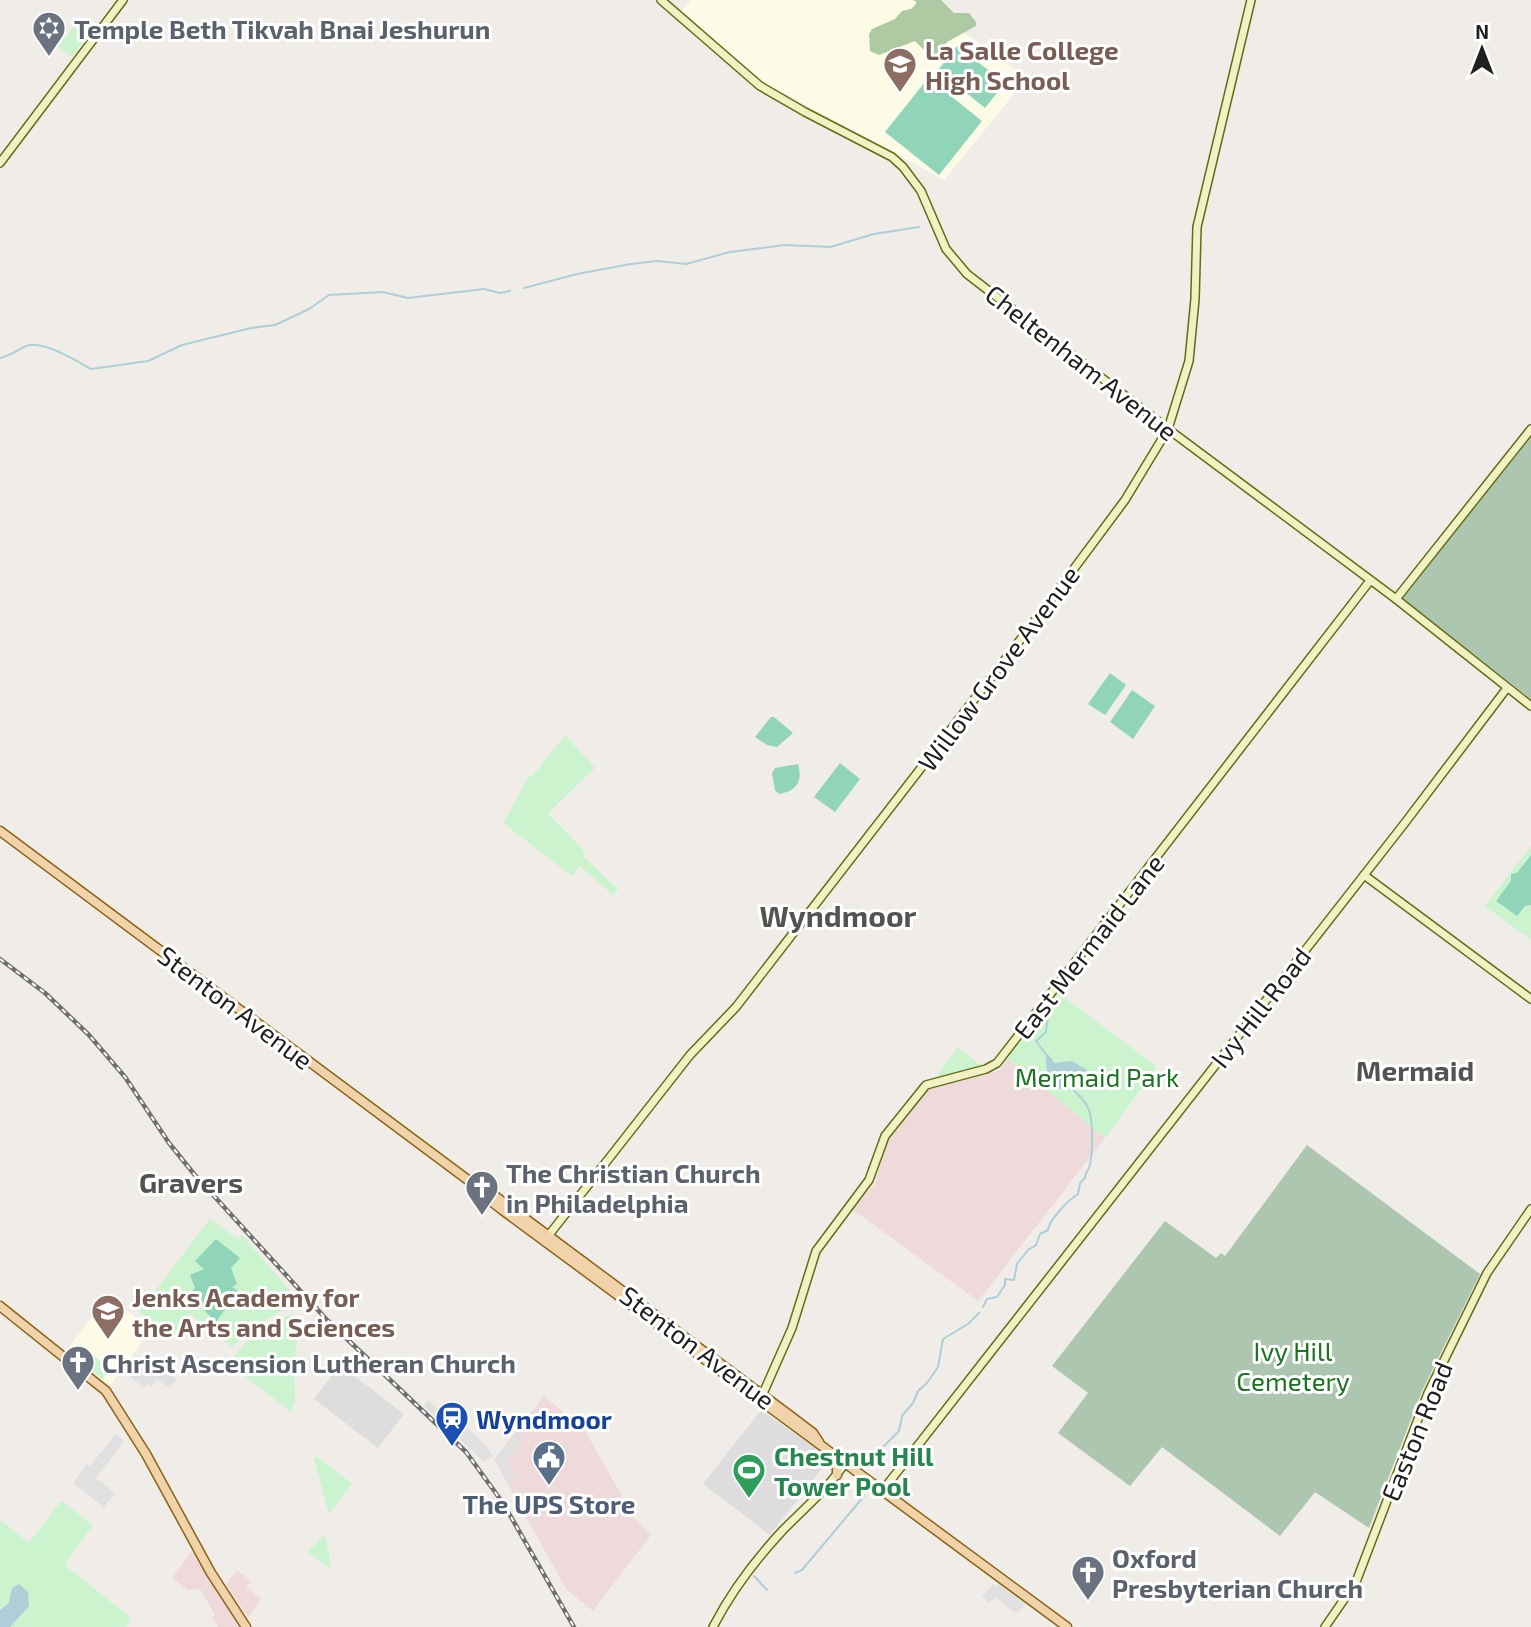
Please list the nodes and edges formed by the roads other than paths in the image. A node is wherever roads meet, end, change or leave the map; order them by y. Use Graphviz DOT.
graph roads {
  1 [pos="123,0"];
  2 [pos="662,0"];
  3 [pos="1251,0"];
  4 [pos="0,163"];
  5 [pos="1168,429"];
  6 [pos="1531,429"];
  7 [pos="1369,582"];
  8 [pos="1396,599"];
  9 [pos="1507,688"];
  10 [pos="1531,706"];
  11 [pos="0,831"];
  12 [pos="1364,875"];
  13 [pos="1531,999"];
  14 [pos="1531,1209"];
  15 [pos="546,1238"];
  16 [pos="0,1306"];
  17 [pos="761,1399"];
  18 [pos="832,1452"];
  19 [pos="846,1462"];
  20 [pos="837,1475"];
  21 [pos="883,1490"];
  22 [pos="246,1627"];
  23 [pos="713,1627"];
  24 [pos="1067,1627"];
  25 [pos="1325,1627"];
  1 -- 4 [label="main road"];
  2 -- 5 [label="main road, Cheltenham Avenue"];
  3 -- 5 [label="main road, Willow Grove Avenue"];
  5 -- 7 [label="main road, Cheltenham Avenue"];
  5 -- 15 [label="main road, Willow Grove Avenue"];
  6 -- 8 [label="main road"];
  7 -- 8 [label="main road, Cheltenham Avenue"];
  7 -- 17 [label="main road, East Mermaid Lane"];
  8 -- 9 [label="main road, Cheltenham Avenue"];
  9 -- 10 [label="main road, Cheltenham Avenue"];
  9 -- 12 [label="main road, Ivy Hill Road"];
  11 -- 15 [label="main road, Stenton Avenue"];
  12 -- 13 [label="main road"];
  12 -- 21 [label="main road, Ivy Hill Road"];
  14 -- 25 [label="main road, Easton Road"];
  15 -- 17 [label="main road, Stenton Avenue"];
  16 -- 22 [label="main road"];
  17 -- 18 [label="main road, Stenton Avenue"];
  18 -- 19 [label="main road, Stenton Avenue"];
  18 -- 20 [label="main road"];
  19 -- 20 [label="main road"];
  19 -- 21 [label="main road, Stenton Avenue"];
  20 -- 23 [label="main road"];
  21 -- 24 [label="main road, Stenton Avenue"];
}
